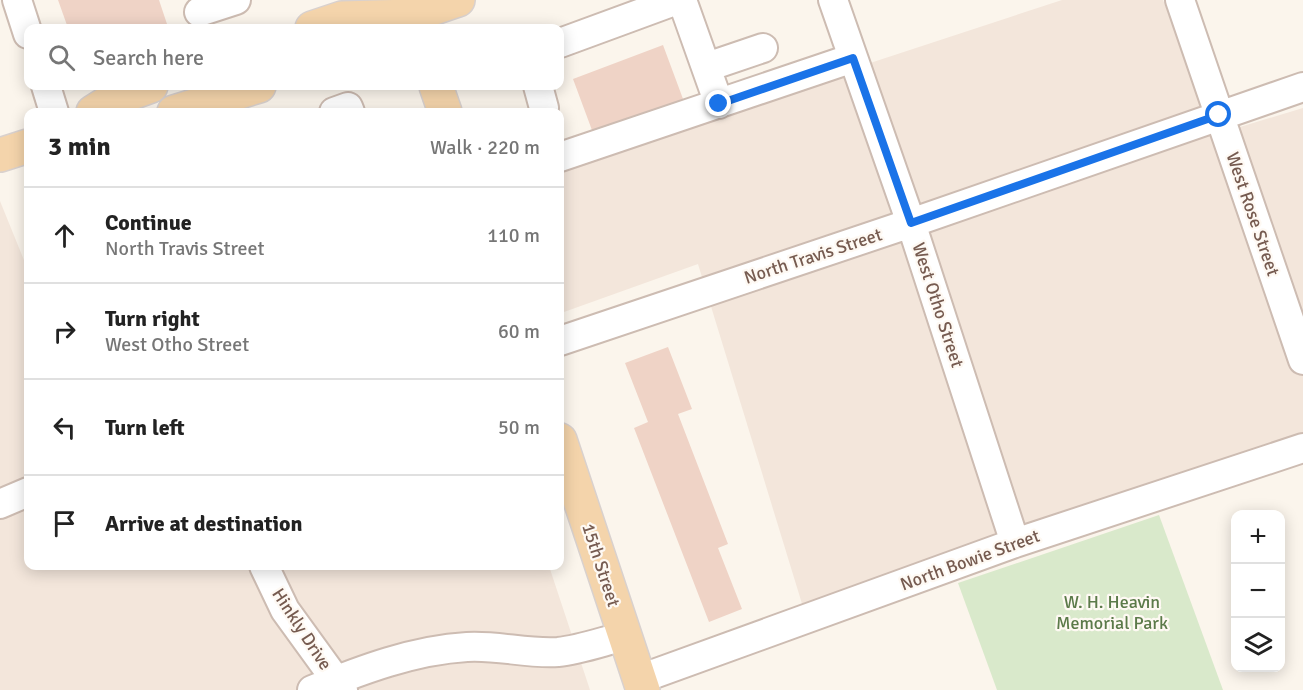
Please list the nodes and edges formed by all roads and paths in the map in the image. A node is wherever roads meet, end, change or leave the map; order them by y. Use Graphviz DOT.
graph roads {
  1 [pos="17,0"];
  2 [pos="236,0"];
  3 [pos="458,0"];
  4 [pos="677,0"];
  5 [pos="682,0"];
  6 [pos="833,0"];
  7 [pos="1180,0"];
  8 [pos="200,13"];
  9 [pos="406,18"];
  10 [pos="25,24"];
  11 [pos="324,24"];
  12 [pos="564,42"];
  13 [pos="763,48"];
  14 [pos="853,58"];
  15 [pos="707,67"];
  16 [pos="1303,87"];
  17 [pos="140,90"];
  18 [pos="252,90"];
  19 [pos="437,90"];
  20 [pos="719,104"];
  21 [pos="225,105"];
  22 [pos="99,108"];
  23 [pos="203,108"];
  24 [pos="444,108"];
  25 [pos="1219,115"];
  26 [pos="24,147"];
  27 [pos="0,155"];
  28 [pos="564,155"];
  29 [pos="911,223"];
  30 [pos="564,340"];
  31 [pos="1303,360"];
  32 [pos="1303,448"];
  33 [pos="564,452"];
  34 [pos="24,494"];
  35 [pos="0,504"];
  36 [pos="1015,543"];
  37 [pos="266,570"];
  38 [pos="625,636"];
  39 [pos="641,684"];
  40 [pos="330,687"];
  1 -- 10 [label="street"];
  2 -- 8 [label="street"];
  3 -- 9 [label="main road"];
  4 -- 12 [label="street"];
  5 -- 15 [label="street"];
  6 -- 14 [label="street, West Otho Street"];
  7 -- 25 [label="street, West Rose Street"];
  9 -- 11 [label="main road"];
  13 -- 15 [label="street"];
  14 -- 20 [label="street"];
  14 -- 29 [label="street, West Otho Street"];
  15 -- 20 [label="street"];
  16 -- 25 [label="street, North Travis Street"];
  17 -- 22 [label="main road"];
  18 -- 21 [label="main road"];
  19 -- 24 [label="main road"];
  20 -- 28 [label="street"];
  21 -- 23 [label="main road"];
  25 -- 29 [label="street, North Travis Street"];
  25 -- 31 [label="street, West Rose Street"];
  26 -- 27 [label="main road"];
  29 -- 30 [label="street, North Travis Street"];
  29 -- 36 [label="street, West Otho Street"];
  32 -- 36 [label="street, North Bowie Street"];
  33 -- 38 [label="main road, 15th Street"];
  34 -- 35 [label="street"];
  36 -- 39 [label="street, North Bowie Street"];
  37 -- 40 [label="street, Hinkly Drive"];
  38 -- 39 [label="main road, 15th Street"];
  38 -- 40 [label="street"];
}
